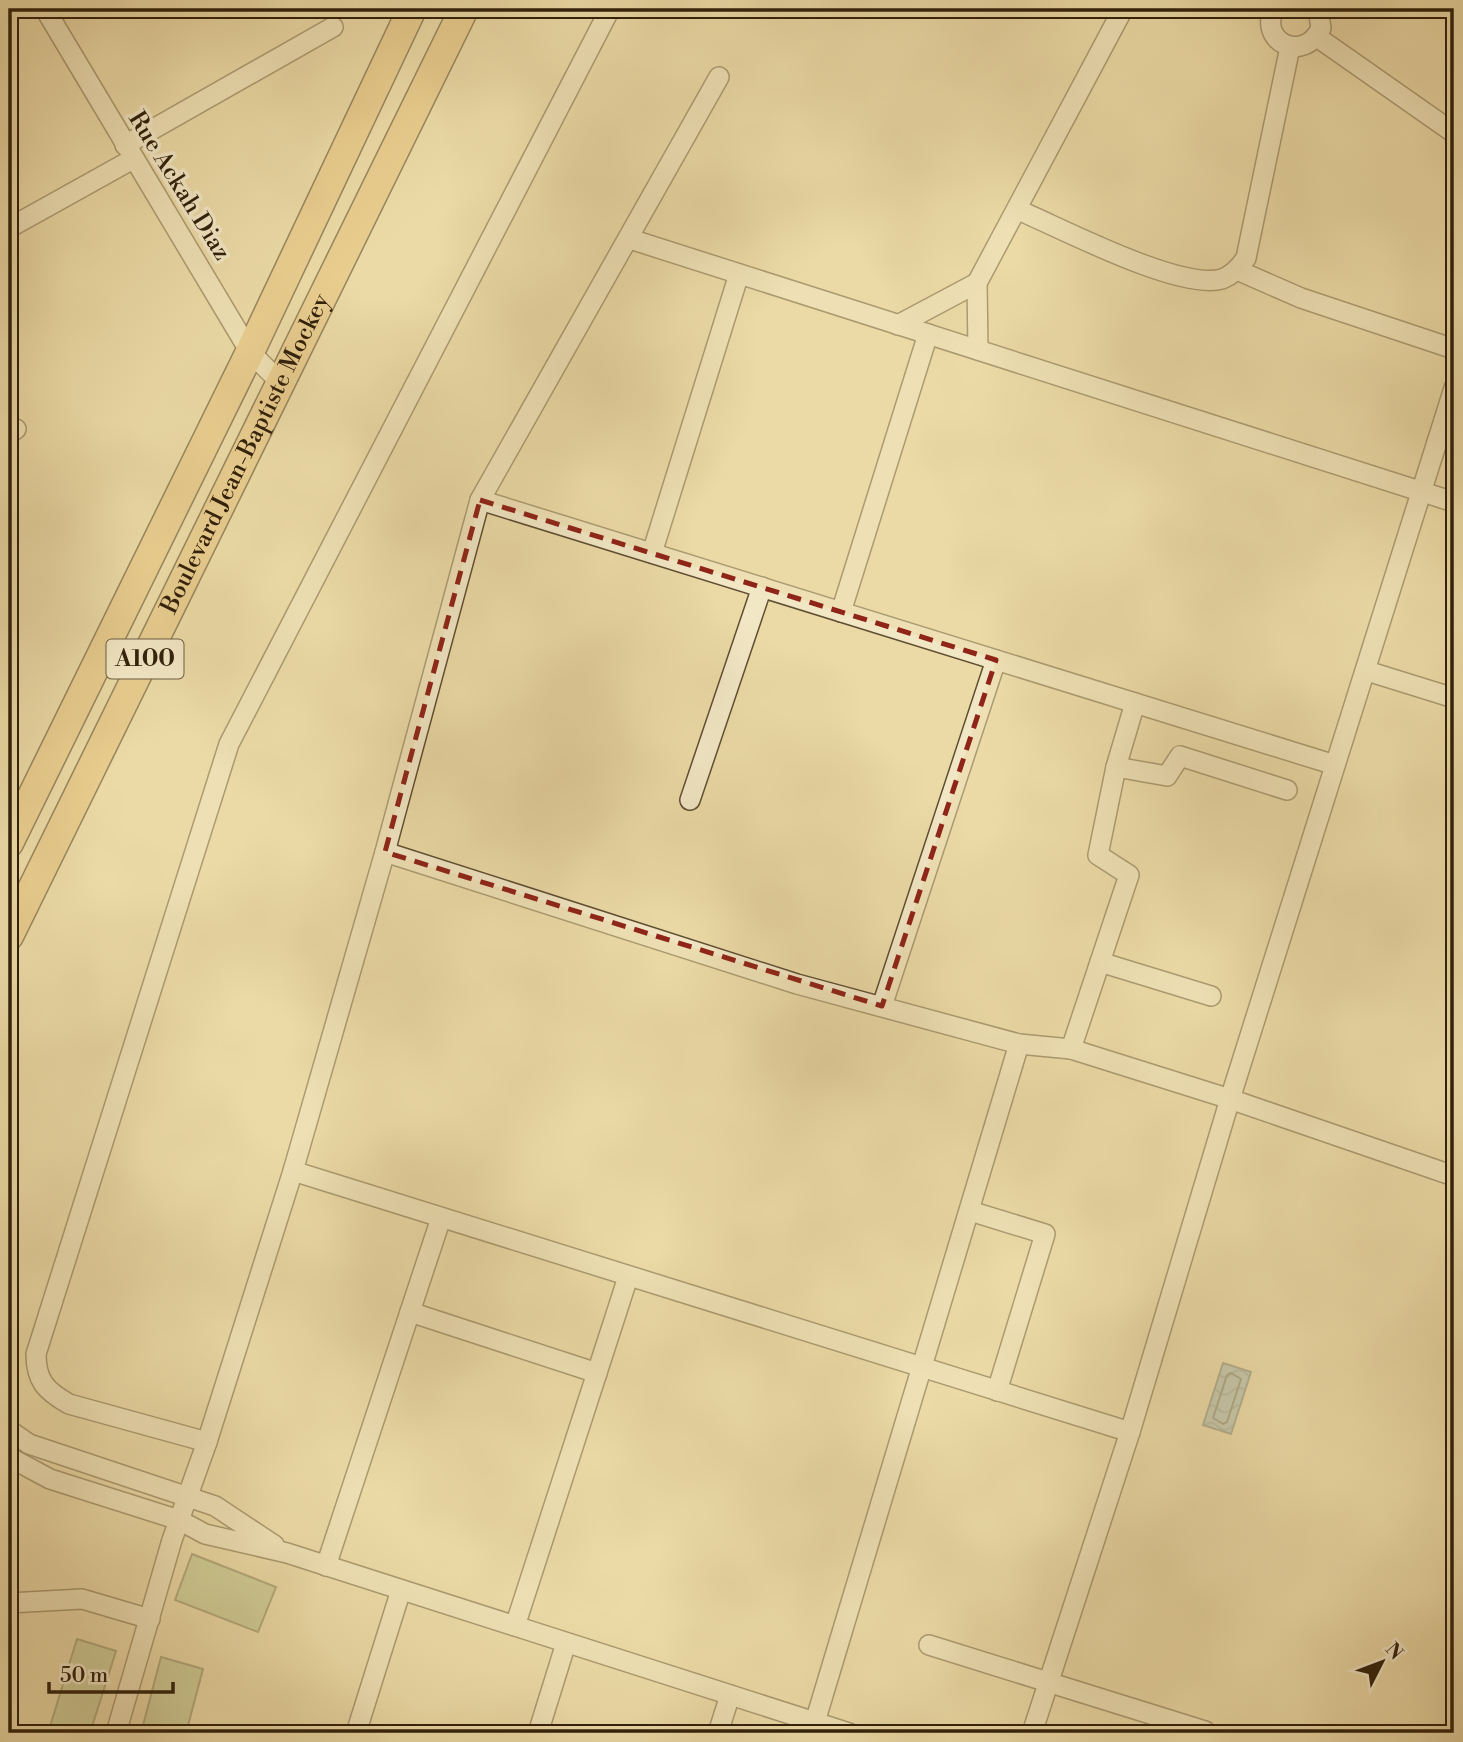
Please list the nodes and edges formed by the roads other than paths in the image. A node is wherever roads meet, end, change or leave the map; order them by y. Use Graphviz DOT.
graph roads {
  1 [pos="45,9"];
  2 [pos="412,9"];
  3 [pos="464,9"];
  4 [pos="610,9"];
  5 [pos="1123,9"];
  6 [pos="1274,9"];
  7 [pos="1318,9"];
  8 [pos="333,27"];
  9 [pos="1317,37"];
  10 [pos="1290,47"];
  11 [pos="719,77"];
  12 [pos="1429,114"];
  13 [pos="1454,115"];
  14 [pos="1454,134"];
  15 [pos="129,152"];
  16 [pos="1018,210"];
  17 [pos="9,228"];
  18 [pos="629,239"];
  19 [pos="1237,270"];
  20 [pos="739,274"];
  21 [pos="977,284"];
  22 [pos="898,325"];
  23 [pos="928,334"];
  24 [pos="1454,349"];
  25 [pos="978,350"];
  26 [pos="250,352"];
  27 [pos="280,382"];
  28 [pos="1454,388"];
  29 [pos="1423,493"];
  30 [pos="480,500"];
  31 [pos="1454,502"];
  32 [pos="652,553"];
  33 [pos="762,587"];
  34 [pos="841,612"];
  35 [pos="996,660"];
  36 [pos="1367,671"];
  37 [pos="1454,698"];
  38 [pos="1135,703"];
  39 [pos="1335,765"];
  40 [pos="1116,767"];
  41 [pos="1287,790"];
  42 [pos="690,800"];
  43 [pos="9,843"];
  44 [pos="386,852"];
  45 [pos="9,936"];
  46 [pos="1100,961"];
  47 [pos="1211,996"];
  48 [pos="882,1006"];
  49 [pos="1019,1044"];
  50 [pos="1071,1049"];
  51 [pos="1230,1099"];
  52 [pos="293,1171"];
  53 [pos="1454,1176"];
  54 [pos="970,1211"];
  55 [pos="441,1218"];
  56 [pos="628,1277"];
  57 [pos="410,1312"];
  58 [pos="922,1368"];
  59 [pos="597,1373"];
  60 [pos="997,1391"];
  61 [pos="9,1430"];
  62 [pos="1130,1432"];
  63 [pos="207,1442"];
  64 [pos="9,1457"];
  65 [pos="188,1497"];
  66 [pos="215,1506"];
  67 [pos="179,1520"];
  68 [pos="205,1534"];
  69 [pos="287,1553"];
  70 [pos="326,1566"];
  71 [pos="401,1590"];
  72 [pos="9,1603"];
  73 [pos="150,1619"];
  74 [pos="515,1626"];
  75 [pos="566,1643"];
  76 [pos="929,1646"];
  77 [pos="1048,1682"];
  78 [pos="730,1695"];
  79 [pos="815,1722"];
  80 [pos="1205,1731"];
  81 [pos="116,1733"];
  82 [pos="356,1733"];
  83 [pos="538,1733"];
  84 [pos="718,1733"];
  85 [pos="849,1733"];
  86 [pos="1032,1733"];
  1 -- 15 [label="street, Rue Ackah Diaz"];
  2 -- 26 [label="highway, Boulevard Jean-Baptiste Mockey / A100"];
  3 -- 27 [label="highway, Boulevard Jean-Baptiste Mockey / A100"];
  4 -- 63 [label="street"];
  5 -- 16 [label="street"];
  6 -- 10 [label="street"];
  7 -- 9 [label="street"];
  8 -- 15 [label="street"];
  9 -- 10 [label="street"];
  9 -- 12 [label="street"];
  10 -- 19 [label="street"];
  11 -- 18 [label="street"];
  12 -- 13 [label="street"];
  12 -- 14 [label="street"];
  15 -- 17 [label="street"];
  15 -- 26 [label="street, Rue Ackah Diaz"];
  16 -- 19 [label="street"];
  16 -- 21 [label="street"];
  18 -- 20 [label="street"];
  18 -- 30 [label="street"];
  19 -- 24 [label="street"];
  20 -- 22 [label="street"];
  20 -- 32 [label="street"];
  21 -- 22 [label="street"];
  21 -- 25 [label="street"];
  22 -- 23 [label="street"];
  23 -- 25 [label="street"];
  23 -- 34 [label="street"];
  25 -- 29 [label="street"];
  26 -- 27 [label="street, Rue Ackah Diaz"];
  26 -- 43 [label="highway, Boulevard Jean-Baptiste Mockey / A100"];
  27 -- 45 [label="highway, Boulevard Jean-Baptiste Mockey / A100"];
  28 -- 29 [label="street"];
  29 -- 31 [label="street"];
  29 -- 36 [label="street"];
  30 -- 32 [label="street"];
  30 -- 44 [label="street"];
  32 -- 33 [label="street"];
  33 -- 34 [label="street"];
  33 -- 42 [label="street"];
  34 -- 35 [label="street"];
  35 -- 38 [label="street"];
  35 -- 48 [label="street"];
  36 -- 37 [label="street"];
  36 -- 39 [label="street"];
  38 -- 39 [label="street"];
  38 -- 40 [label="street"];
  39 -- 51 [label="street"];
  40 -- 41 [label="street"];
  40 -- 46 [label="street"];
  44 -- 48 [label="street"];
  44 -- 52 [label="street"];
  46 -- 47 [label="street"];
  46 -- 50 [label="street"];
  48 -- 49 [label="street"];
  49 -- 50 [label="street"];
  49 -- 54 [label="street"];
  50 -- 51 [label="street"];
  51 -- 53 [label="street"];
  51 -- 62 [label="street"];
  52 -- 55 [label="street"];
  52 -- 63 [label="street"];
  54 -- 58 [label="street"];
  54 -- 60 [label="street"];
  55 -- 56 [label="street"];
  55 -- 57 [label="street"];
  56 -- 58 [label="street"];
  56 -- 59 [label="street"];
  57 -- 59 [label="street"];
  57 -- 70 [label="street"];
  58 -- 60 [label="street"];
  58 -- 79 [label="street"];
  59 -- 74 [label="street"];
  60 -- 62 [label="street"];
  61 -- 65 [label="street"];
  62 -- 77 [label="street"];
  63 -- 65 [label="street"];
  64 -- 67 [label="street"];
  65 -- 66 [label="street"];
  65 -- 67 [label="street"];
  66 -- 68 [label="street"];
  66 -- 69 [label="street"];
  67 -- 68 [label="street"];
  67 -- 73 [label="street"];
  68 -- 69 [label="street"];
  69 -- 70 [label="street"];
  70 -- 71 [label="street"];
  71 -- 74 [label="street"];
  71 -- 82 [label="street"];
  72 -- 73 [label="street"];
  73 -- 81 [label="street"];
  74 -- 75 [label="street"];
  75 -- 78 [label="street"];
  75 -- 83 [label="street"];
  76 -- 77 [label="street"];
  77 -- 80 [label="street"];
  77 -- 86 [label="street"];
  78 -- 79 [label="street"];
  78 -- 84 [label="street"];
  79 -- 85 [label="street"];
}
